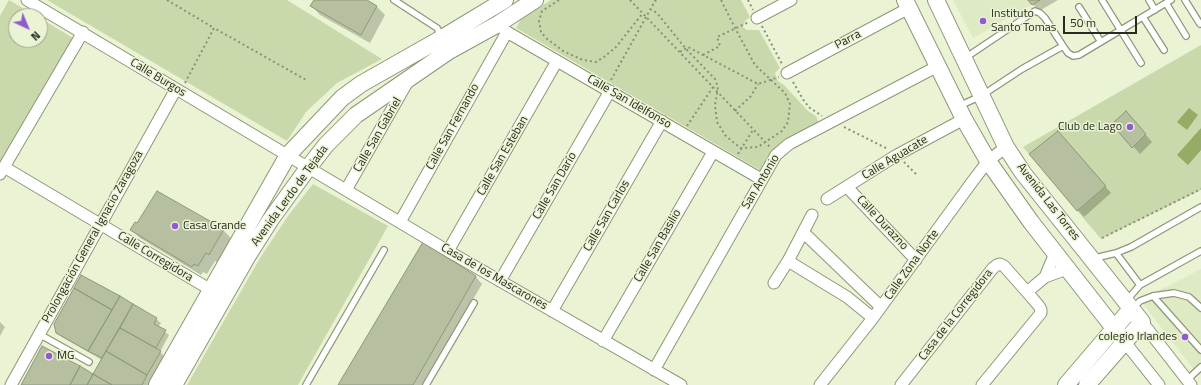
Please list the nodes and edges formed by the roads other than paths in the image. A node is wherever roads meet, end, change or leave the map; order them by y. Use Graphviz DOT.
graph roads {
  1 [pos="27,0"];
  2 [pos="394,0"];
  3 [pos="504,0"];
  4 [pos="535,0"];
  5 [pos="792,0"];
  6 [pos="936,0"];
  7 [pos="1102,0"];
  8 [pos="1149,0"];
  9 [pos="1185,0"];
  10 [pos="1169,1"];
  11 [pos="907,4"];
  12 [pos="1079,7"];
  13 [pos="1155,10"];
  14 [pos="1143,17"];
  15 [pos="757,18"];
  16 [pos="1200,24"];
  17 [pos="503,28"];
  18 [pos="1121,30"];
  19 [pos="83,32"];
  20 [pos="1186,36"];
  21 [pos="1101,42"];
  22 [pos="446,45"];
  23 [pos="1063,46"];
  24 [pos="1164,50"];
  25 [pos="964,58"];
  26 [pos="557,61"];
  27 [pos="1141,63"];
  28 [pos="938,66"];
  29 [pos="787,73"];
  30 [pos="409,81"];
  31 [pos="178,90"];
  32 [pos="610,91"];
  33 [pos="981,96"];
  34 [pos="961,113"];
  35 [pos="662,121"];
  36 [pos="1006,147"];
  37 [pos="713,152"];
  38 [pos="288,155"];
  39 [pos="988,161"];
  40 [pos="308,168"];
  41 [pos="2,170"];
  42 [pos="762,179"];
  43 [pos="847,187"];
  44 [pos="346,190"];
  45 [pos="827,199"];
  46 [pos="1201,207"];
  47 [pos="812,215"];
  48 [pos="400,222"];
  49 [pos="100,224"];
  50 [pos="803,232"];
  51 [pos="384,250"];
  52 [pos="448,251"];
  53 [pos="1201,251"];
  54 [pos="1055,253"];
  55 [pos="1116,253"];
  56 [pos="1092,259"];
  57 [pos="916,260"];
  58 [pos="788,261"];
  59 [pos="1067,269"];
  60 [pos="1045,277"];
  61 [pos="500,281"];
  62 [pos="774,283"];
  63 [pos="856,284"];
  64 [pos="1140,285"];
  65 [pos="1028,292"];
  66 [pos="217,294"];
  67 [pos="1153,296"];
  68 [pos="847,297"];
  69 [pos="474,303"];
  70 [pos="1129,305"];
  71 [pos="880,307"];
  72 [pos="1201,308"];
  73 [pos="552,311"];
  74 [pos="873,318"];
  75 [pos="1142,322"];
  76 [pos="39,334"];
  77 [pos="1119,335"];
  78 [pos="603,341"];
  79 [pos="1201,350"];
  80 [pos="89,362"];
  81 [pos="1201,367"];
  82 [pos="654,370"];
  83 [pos="1189,382"];
  84 [pos="11,385"];
  85 [pos="157,385"];
  86 [pos="174,385"];
  87 [pos="306,385"];
  88 [pos="426,385"];
  89 [pos="681,385"];
  90 [pos="820,385"];
  91 [pos="901,385"];
  92 [pos="982,385"];
  93 [pos="1066,385"];
  94 [pos="1087,385"];
  95 [pos="1159,385"];
  1 -- 19 [label="street, Calle Burgos"];
  2 -- 22 [label="lane"];
  3 -- 22 [label="street, Avenida Lerdo de Tejada"];
  4 -- 17 [label="street, Avenida Lerdo de Tejada"];
  5 -- 15 [label="street"];
  6 -- 25 [label="street, Avenida Las Torres"];
  7 -- 18 [label="lane"];
  8 -- 13 [label="lane"];
  9 -- 16 [label="lane"];
  10 -- 13 [label="lane"];
  10 -- 20 [label="lane"];
  11 -- 28 [label="street, Avenida Las Torres"];
  11 -- 29 [label="street, Parra"];
  12 -- 21 [label="lane"];
  13 -- 14 [label="lane"];
  14 -- 18 [label="lane"];
  14 -- 24 [label="lane"];
  17 -- 22 [label="street, Avenida Lerdo de Tejada"];
  17 -- 26 [label="street, Calle San Idelfonso"];
  17 -- 48 [label="street, Calle San Fernando"];
  18 -- 21 [label="lane"];
  18 -- 27 [label="lane"];
  19 -- 31 [label="street, Calle Burgos"];
  19 -- 41 [label="street"];
  21 -- 23 [label="lane"];
  22 -- 30 [label="street, Avenida Lerdo de Tejada"];
  22 -- 38 [label="street, Avenida Lerdo de Tejada"];
  23 -- 25 [label="lane"];
  23 -- 33 [label="lane"];
  25 -- 33 [label="street, Avenida Las Torres"];
  26 -- 32 [label="street, Calle San Idelfonso"];
  26 -- 52 [label="street, Calle San Esteban"];
  28 -- 34 [label="street, Avenida Las Torres"];
  28 -- 42 [label="street, San Antonio"];
  30 -- 40 [label="street, Avenida Lerdo de Tejada"];
  30 -- 44 [label="street, Calle San Gabriel"];
  31 -- 38 [label="street, Calle Burgos"];
  31 -- 49 [label="street, Prolongación General Ignacio Zaragoza"];
  32 -- 35 [label="street, Calle San Idelfonso"];
  32 -- 61 [label="street, Calle San Darío"];
  33 -- 34 [label="lane"];
  33 -- 36 [label="street, Avenida Las Torres"];
  34 -- 39 [label="street, Avenida Las Torres"];
  34 -- 43 [label="street, Calle Aguacate"];
  35 -- 37 [label="street, Calle San Idelfonso"];
  35 -- 73 [label="street, Calle San Carlos"];
  36 -- 39 [label="street, Calle Zona Norte"];
  36 -- 56 [label="street, Avenida Las Torres"];
  37 -- 42 [label="street, Calle San Idelfonso"];
  37 -- 78 [label="street, Calle San Basilio"];
  38 -- 40 [label="street, Calle Burgos"];
  38 -- 66 [label="street, Avenida Lerdo de Tejada"];
  39 -- 54 [label="street, Avenida Las Torres"];
  39 -- 57 [label="street, Calle Zona Norte"];
  40 -- 44 [label="street, Casa de los Mascarones"];
  40 -- 66 [label="street, Avenida Lerdo de Tejada"];
  41 -- 49 [label="street, Calle Corregidora"];
  42 -- 82 [label="street, San Antonio"];
  43 -- 45 [label="street, Calle Aguacate"];
  43 -- 57 [label="street, Calle Durazno"];
  44 -- 48 [label="street, Casa de los Mascarones"];
  46 -- 55 [label="lane"];
  47 -- 50 [label="street"];
  48 -- 52 [label="street, Casa de los Mascarones"];
  49 -- 66 [label="street, Calle Corregidora"];
  49 -- 76 [label="street, Prolongación General Ignacio Zaragoza"];
  50 -- 58 [label="street"];
  50 -- 63 [label="street"];
  51 -- 87 [label="lane"];
  52 -- 61 [label="street, Casa de los Mascarones"];
  53 -- 64 [label="lane"];
  54 -- 59 [label="street, Avenida Las Torres"];
  54 -- 60 [label="street"];
  55 -- 56 [label="lane"];
  55 -- 64 [label="lane"];
  56 -- 70 [label="street, Avenida Las Torres"];
  57 -- 71 [label="street, Calle Zona Norte"];
  58 -- 62 [label="street"];
  58 -- 68 [label="street"];
  59 -- 60 [label="street"];
  59 -- 77 [label="street, Avenida Las Torres"];
  60 -- 65 [label="street"];
  61 -- 73 [label="street, Casa de los Mascarones"];
  63 -- 68 [label="street"];
  63 -- 71 [label="street"];
  64 -- 70 [label="lane"];
  65 -- 91 [label="street, Casa de la Corregidora"];
  65 -- 92 [label="street, Casa de la Corregidora"];
  66 -- 85 [label="street, Avenida Lerdo de Tejada"];
  66 -- 86 [label="street, Avenida Lerdo de Tejada"];
  67 -- 70 [label="lane"];
  67 -- 72 [label="lane"];
  67 -- 79 [label="lane"];
  68 -- 74 [label="street"];
  69 -- 88 [label="lane"];
  70 -- 75 [label="street, Avenida Las Torres"];
  70 -- 77 [label="street"];
  71 -- 74 [label="street, Calle Zona Norte"];
  73 -- 78 [label="street, Casa de los Mascarones"];
  74 -- 90 [label="street, Calle Zona Norte"];
  75 -- 77 [label="street"];
  75 -- 83 [label="street, Avenida Las Torres"];
  76 -- 80 [label="lane"];
  76 -- 84 [label="street, Prolongación General Ignacio Zaragoza"];
  77 -- 93 [label="street"];
  77 -- 94 [label="street"];
  77 -- 95 [label="street, Avenida Las Torres"];
  78 -- 82 [label="street, Casa de los Mascarones"];
  81 -- 83 [label="lane"];
  82 -- 89 [label="street, Casa de los Mascarones"];
}
